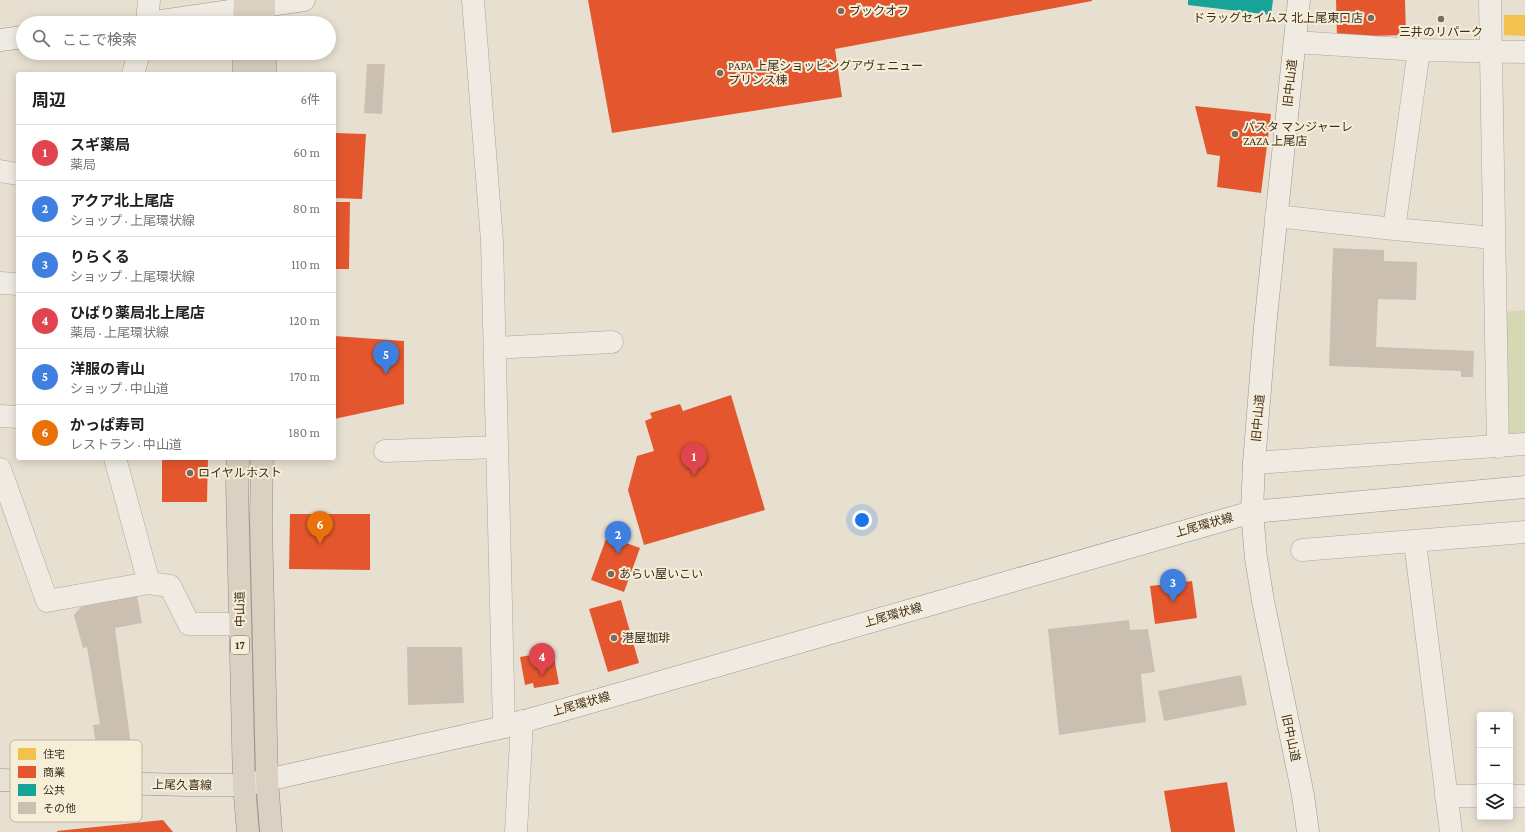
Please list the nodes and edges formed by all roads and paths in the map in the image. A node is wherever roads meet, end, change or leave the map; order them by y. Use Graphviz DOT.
graph roads {
  1 [pos="149,0"];
  2 [pos="304,0"];
  3 [pos="473,0"];
  4 [pos="1299,0"];
  5 [pos="1490,0"];
  6 [pos="254,10"];
  7 [pos="148,16"];
  8 [pos="205,16"];
  9 [pos="16,38"];
  10 [pos="0,40"];
  11 [pos="1295,42"];
  12 [pos="1419,50"];
  13 [pos="1491,52"];
  14 [pos="1525,52"];
  15 [pos="137,60"];
  16 [pos="244,60"];
  17 [pos="265,60"];
  18 [pos="134,72"];
  19 [pos="244,72"];
  20 [pos="265,72"];
  21 [pos="0,171"];
  22 [pos="16,174"];
  23 [pos="1276,216"];
  24 [pos="1394,229"];
  25 [pos="1494,238"];
  26 [pos="0,283"];
  27 [pos="16,284"];
  28 [pos="612,342"];
  29 [pos="495,348"];
  30 [pos="0,416"];
  31 [pos="16,417"];
  32 [pos="1525,444"];
  33 [pos="497,447"];
  34 [pos="1498,447"];
  35 [pos="385,451"];
  36 [pos="116,460"];
  37 [pos="238,460"];
  38 [pos="262,460"];
  39 [pos="1254,463"];
  40 [pos="0,469"];
  41 [pos="1525,487"];
  42 [pos="1252,512"];
  43 [pos="1525,532"];
  44 [pos="1415,542"];
  45 [pos="1302,550"];
  46 [pos="149,583"];
  47 [pos="240,624"];
  48 [pos="513,724"];
  49 [pos="0,780"];
  50 [pos="10,780"];
  51 [pos="267,780"];
  52 [pos="142,784"];
  53 [pos="244,785"];
  54 [pos="1446,796"];
  55 [pos="1477,796"];
  56 [pos="1513,796"];
  57 [pos="1525,796"];
  58 [pos="248,832"];
  59 [pos="271,832"];
  60 [pos="516,832"];
  61 [pos="1308,832"];
  62 [pos="1451,832"];
  1 -- 7 [label="street"];
  2 -- 6 [label="street"];
  3 -- 29 [label="street"];
  4 -- 11 [label="street, 旧中山道"];
  5 -- 13 [label="street"];
  6 -- 8 [label="street"];
  9 -- 10 [label="street"];
  11 -- 12 [label="street"];
  11 -- 23 [label="street, 旧中山道"];
  12 -- 13 [label="street"];
  12 -- 24 [label="street"];
  13 -- 14 [label="street"];
  13 -- 25 [label="street"];
  15 -- 18 [label="street"];
  16 -- 19 [label="highway"];
  17 -- 20 [label="highway"];
  21 -- 22 [label="street"];
  23 -- 24 [label="street"];
  23 -- 39 [label="street, 旧中山道"];
  24 -- 25 [label="street"];
  25 -- 34 [label="street"];
  26 -- 27 [label="street"];
  28 -- 29 [label="street"];
  29 -- 33 [label="street"];
  30 -- 31 [label="street"];
  32 -- 34 [label="street"];
  33 -- 35 [label="street"];
  33 -- 48 [label="street"];
  34 -- 39 [label="street"];
  36 -- 46 [label="street"];
  37 -- 47 [label="highway, 中山道 / 17"];
  38 -- 51 [label="highway, 中山道 / 17"];
  39 -- 42 [label="street, 旧中山道"];
  40 -- 46 [label="street"];
  41 -- 42 [label="street, 上尾環状線"];
  42 -- 48 [label="street, 上尾環状線"];
  42 -- 61 [label="street, 旧中山道"];
  43 -- 44 [label="street"];
  44 -- 45 [label="street"];
  44 -- 54 [label="street"];
  46 -- 47 [label="street"];
  47 -- 53 [label="highway, 中山道 / 17"];
  48 -- 51 [label="street, 上尾環状線"];
  48 -- 60 [label="street"];
  49 -- 50 [label="main road, 上尾久喜線"];
  51 -- 53 [label="main road, 上尾久喜線"];
  51 -- 59 [label="highway, 中山道 / 17"];
  52 -- 53 [label="main road, 上尾久喜線"];
  53 -- 58 [label="highway, 中山道 / 17"];
  54 -- 55 [label="street"];
  54 -- 62 [label="street"];
  56 -- 57 [label="street"];
}
